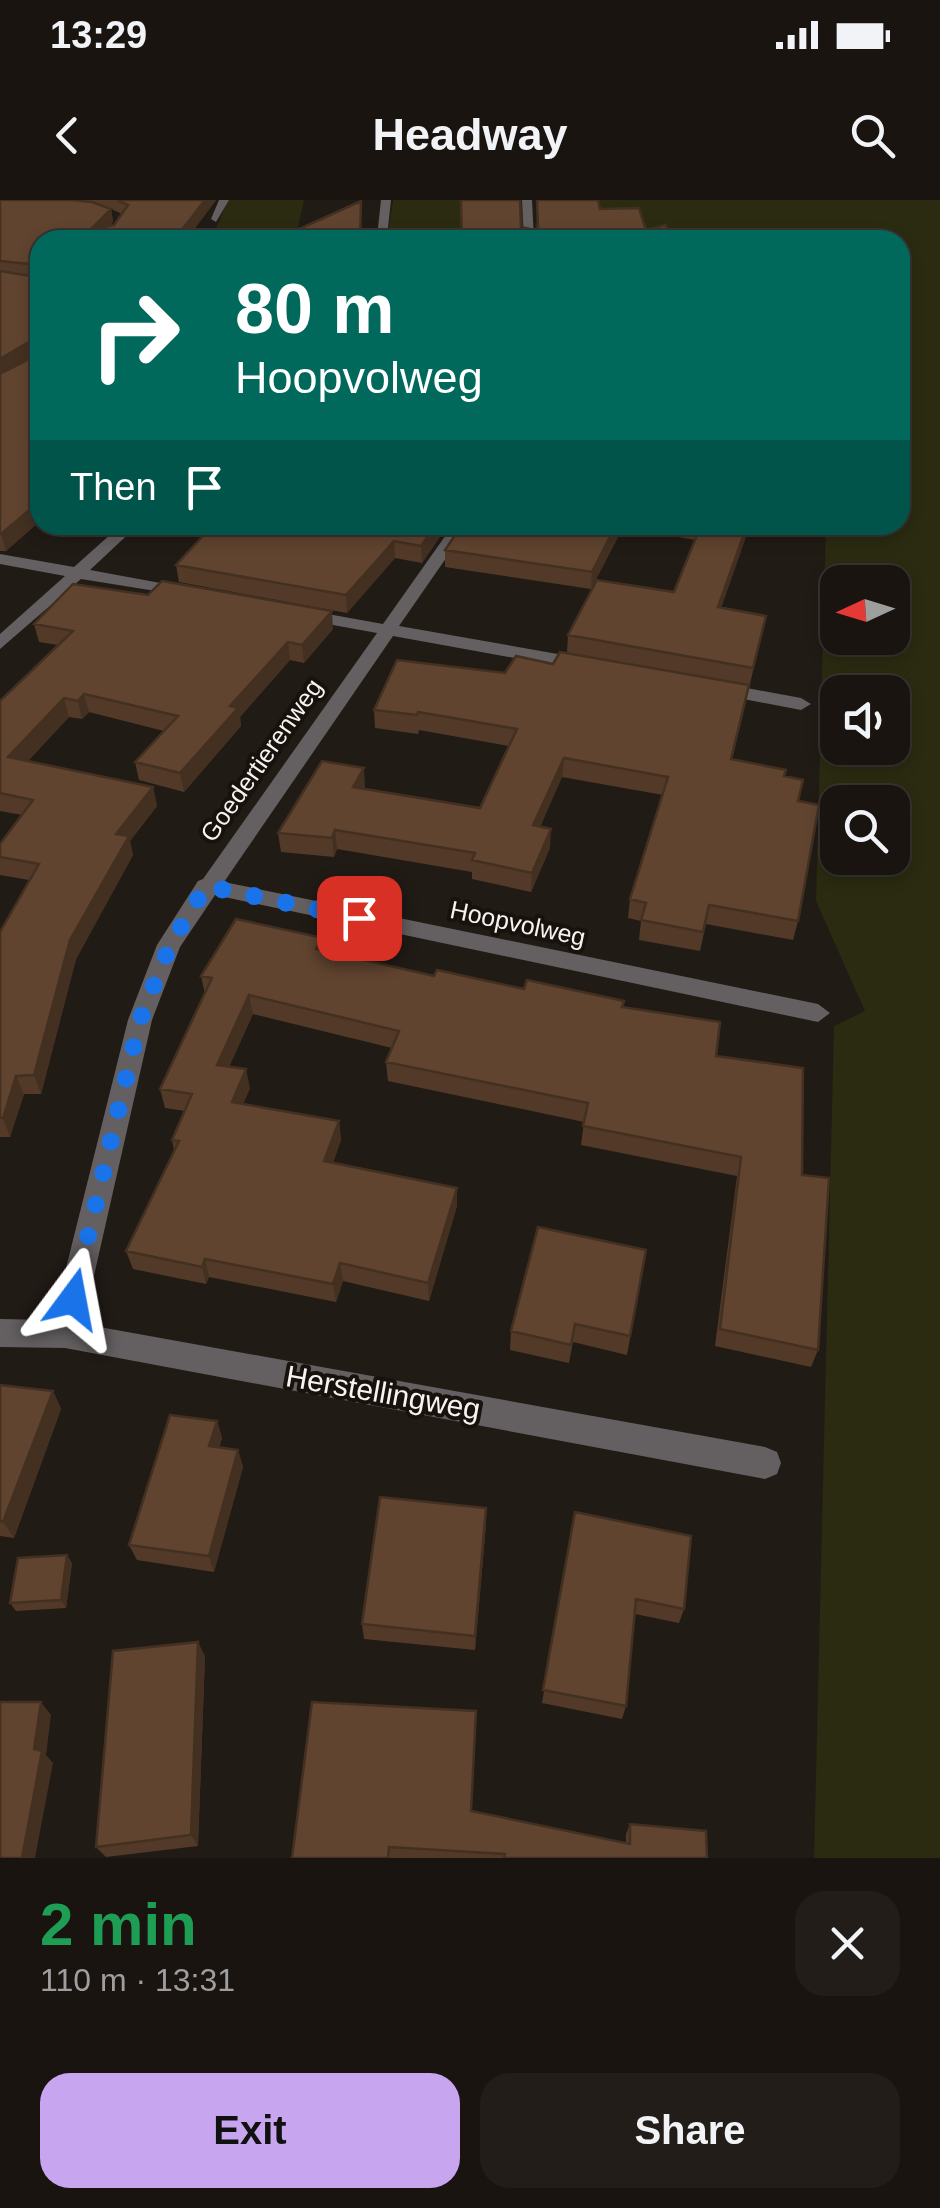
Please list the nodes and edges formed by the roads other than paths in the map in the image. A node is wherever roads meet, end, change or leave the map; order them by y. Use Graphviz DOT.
graph roads {
  1 [pos="224,200"];
  2 [pos="386,200"];
  3 [pos="527,200"];
  4 [pos="216,218"];
  5 [pos="383,228"];
  6 [pos="528,230"];
  7 [pos="119,535"];
  8 [pos="454,535"];
  9 [pos="0,560"];
  10 [pos="77,573"];
  11 [pos="212,598"];
  12 [pos="270,608"];
  13 [pos="386,629"];
  14 [pos="0,644"];
  15 [pos="613,670"];
  16 [pos="688,683"];
  17 [pos="801,704"];
  18 [pos="206,886"];
  19 [pos="818,1013"];
  20 [pos="0,1334"];
  21 [pos="65,1334"];
  22 [pos="765,1463"];
  1 -- 4 [label="street"];
  2 -- 5 [label="street"];
  3 -- 6 [label="street"];
  7 -- 10 [label="street"];
  8 -- 13 [label="street, Goedertierenweg"];
  9 -- 10 [label="street"];
  10 -- 11 [label="street"];
  10 -- 14 [label="street"];
  12 -- 13 [label="street"];
  13 -- 15 [label="street"];
  13 -- 18 [label="street, Goedertierenweg"];
  16 -- 17 [label="street"];
  18 -- 19 [label="street, Hoopvolweg"];
  18 -- 21 [label="street, Goedertierenweg"];
  20 -- 21 [label="street, Herstellingweg"];
  21 -- 22 [label="street, Herstellingweg"];
}
